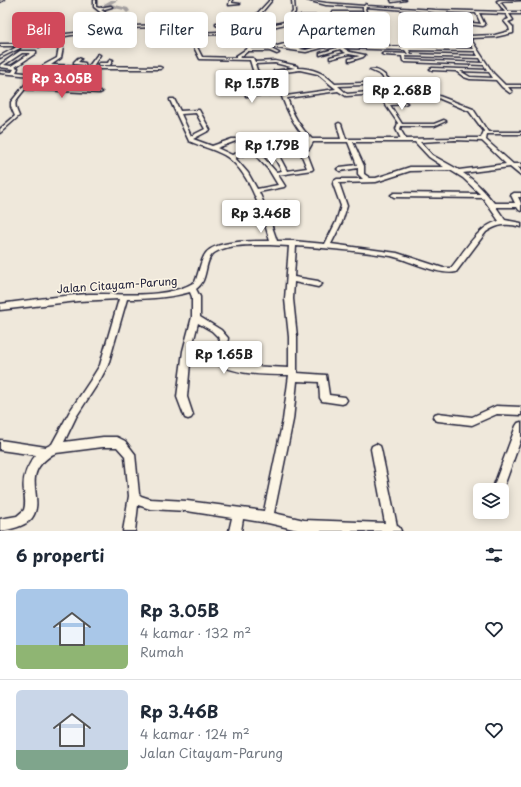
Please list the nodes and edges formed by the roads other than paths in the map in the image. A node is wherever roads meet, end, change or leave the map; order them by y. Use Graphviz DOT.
graph roads {
  1 [pos="3,0"];
  2 [pos="95,0"];
  3 [pos="231,0"];
  4 [pos="271,0"];
  5 [pos="292,0"];
  6 [pos="308,0"];
  7 [pos="392,0"];
  8 [pos="405,0"];
  9 [pos="501,0"];
  10 [pos="521,0"];
  11 [pos="0,1"];
  12 [pos="370,2"];
  13 [pos="409,2"];
  14 [pos="239,4"];
  15 [pos="386,4"];
  16 [pos="366,5"];
  17 [pos="374,6"];
  18 [pos="111,7"];
  19 [pos="390,7"];
  20 [pos="98,9"];
  21 [pos="375,11"];
  22 [pos="444,11"];
  23 [pos="102,12"];
  24 [pos="260,12"];
  25 [pos="294,12"];
  26 [pos="366,12"];
  27 [pos="477,12"];
  28 [pos="507,13"];
  29 [pos="521,13"];
  30 [pos="473,24"];
  31 [pos="473,37"];
  32 [pos="281,42"];
  33 [pos="284,43"];
  34 [pos="284,45"];
  35 [pos="0,46"];
  36 [pos="12,46"];
  37 [pos="278,47"];
  38 [pos="473,47"];
  39 [pos="16,48"];
  40 [pos="61,48"];
  41 [pos="197,48"];
  42 [pos="297,48"];
  43 [pos="319,48"];
  44 [pos="340,48"];
  45 [pos="389,48"];
  46 [pos="293,49"];
  47 [pos="406,49"];
  48 [pos="248,50"];
  49 [pos="475,50"];
  50 [pos="268,53"];
  51 [pos="349,53"];
  52 [pos="262,54"];
  53 [pos="321,54"];
  54 [pos="384,54"];
  55 [pos="98,55"];
  56 [pos="403,55"];
  57 [pos="410,55"];
  58 [pos="0,57"];
  59 [pos="237,57"];
  60 [pos="481,57"];
  61 [pos="331,58"];
  62 [pos="79,59"];
  63 [pos="110,60"];
  64 [pos="350,60"];
  65 [pos="53,62"];
  66 [pos="63,62"];
  67 [pos="276,62"];
  68 [pos="70,63"];
  69 [pos="75,63"];
  70 [pos="253,63"];
  71 [pos="485,64"];
  72 [pos="45,66"];
  73 [pos="91,66"];
  74 [pos="12,67"];
  75 [pos="160,68"];
  76 [pos="298,69"];
  77 [pos="432,69"];
  78 [pos="372,70"];
  79 [pos="457,70"];
  80 [pos="490,71"];
  81 [pos="0,72"];
  82 [pos="68,72"];
  83 [pos="13,73"];
  84 [pos="34,75"];
  85 [pos="72,77"];
  86 [pos="261,77"];
  87 [pos="240,82"];
  88 [pos="499,83"];
  89 [pos="363,84"];
  90 [pos="333,85"];
  91 [pos="521,86"];
  92 [pos="25,88"];
  93 [pos="338,90"];
  94 [pos="100,92"];
  95 [pos="250,92"];
  96 [pos="380,92"];
  97 [pos="397,92"];
  98 [pos="510,92"];
  99 [pos="284,95"];
  100 [pos="172,100"];
  101 [pos="388,104"];
  102 [pos="405,104"];
  103 [pos="178,113"];
  104 [pos="444,122"];
  105 [pos="339,124"];
  106 [pos="400,125"];
  107 [pos="0,132"];
  108 [pos="486,133"];
  109 [pos="521,133"];
  110 [pos="190,138"];
  111 [pos="234,140"];
  112 [pos="311,140"];
  113 [pos="347,140"];
  114 [pos="483,140"];
  115 [pos="404,141"];
  116 [pos="416,141"];
  117 [pos="213,148"];
  118 [pos="251,150"];
  119 [pos="274,151"];
  120 [pos="263,152"];
  121 [pos="304,156"];
  122 [pos="231,157"];
  123 [pos="261,158"];
  124 [pos="510,165"];
  125 [pos="362,166"];
  126 [pos="521,166"];
  127 [pos="340,168"];
  128 [pos="450,168"];
  129 [pos="285,172"];
  130 [pos="458,172"];
  131 [pos="275,174"];
  132 [pos="521,174"];
  133 [pos="368,180"];
  134 [pos="255,191"];
  135 [pos="394,195"];
  136 [pos="521,195"];
  137 [pos="486,196"];
  138 [pos="286,204"];
  139 [pos="492,205"];
  140 [pos="520,207"];
  141 [pos="263,208"];
  142 [pos="503,222"];
  143 [pos="521,226"];
  144 [pos="274,242"];
  145 [pos="293,243"];
  146 [pos="327,246"];
  147 [pos="291,279"];
  148 [pos="318,284"];
  149 [pos="192,288"];
  150 [pos="124,296"];
  151 [pos="0,307"];
  152 [pos="196,318"];
  153 [pos="293,374"];
  154 [pos="342,400"];
  155 [pos="521,411"];
  156 [pos="188,415"];
  157 [pos="438,417"];
  158 [pos="521,426"];
  159 [pos="0,445"];
  160 [pos="376,448"];
  161 [pos="50,450"];
  162 [pos="500,483"];
  163 [pos="134,496"];
  164 [pos="238,513"];
  165 [pos="268,517"];
  166 [pos="0,525"];
  167 [pos="335,529"];
  168 [pos="394,530"];
  169 [pos="129,531"];
  170 [pos="235,531"];
  1 -- 11 [label="street"];
  2 -- 20 [label="street"];
  3 -- 14 [label="street"];
  4 -- 24 [label="street"];
  5 -- 25 [label="street"];
  6 -- 16 [label="street"];
  7 -- 8 [label="street"];
  8 -- 13 [label="street"];
  9 -- 10 [label="street"];
  9 -- 28 [label="street"];
  12 -- 17 [label="street"];
  15 -- 19 [label="street"];
  16 -- 17 [label="street"];
  16 -- 26 [label="street"];
  17 -- 19 [label="street"];
  17 -- 21 [label="street"];
  18 -- 20 [label="street"];
  19 -- 22 [label="street"];
  20 -- 23 [label="street"];
  22 -- 27 [label="street"];
  27 -- 28 [label="street"];
  27 -- 30 [label="street"];
  28 -- 29 [label="street"];
  28 -- 31 [label="street"];
  32 -- 33 [label="street"];
  34 -- 37 [label="street"];
  35 -- 36 [label="street"];
  37 -- 46 [label="street"];
  38 -- 49 [label="street"];
  39 -- 58 [label="street"];
  40 -- 65 [label="street"];
  41 -- 59 [label="street"];
  42 -- 46 [label="street"];
  43 -- 46 [label="street"];
  44 -- 51 [label="street"];
  44 -- 53 [label="street"];
  45 -- 47 [label="street"];
  47 -- 49 [label="street"];
  47 -- 57 [label="street"];
  48 -- 50 [label="street"];
  48 -- 59 [label="street"];
  49 -- 60 [label="street"];
  50 -- 52 [label="street"];
  50 -- 67 [label="street"];
  51 -- 61 [label="street"];
  51 -- 64 [label="street"];
  54 -- 56 [label="street"];
  55 -- 73 [label="street"];
  56 -- 57 [label="street"];
  56 -- 71 [label="street"];
  57 -- 60 [label="street"];
  59 -- 70 [label="street"];
  60 -- 71 [label="street"];
  62 -- 69 [label="street"];
  63 -- 73 [label="street"];
  65 -- 66 [label="street"];
  65 -- 72 [label="street"];
  67 -- 70 [label="street"];
  67 -- 76 [label="street"];
  68 -- 69 [label="street"];
  69 -- 73 [label="street"];
  70 -- 86 [label="street"];
  71 -- 80 [label="street"];
  72 -- 73 [label="street"];
  72 -- 84 [label="street"];
  73 -- 75 [label="street"];
  74 -- 74 [label="street"];
  74 -- 83 [label="street"];
  76 -- 86 [label="street"];
  76 -- 90 [label="street"];
  77 -- 79 [label="street"];
  78 -- 97 [label="street"];
  79 -- 80 [label="street"];
  79 -- 88 [label="street"];
  80 -- 88 [label="street"];
  81 -- 83 [label="street"];
  82 -- 84 [label="street"];
  83 -- 84 [label="street"];
  84 -- 85 [label="street"];
  84 -- 92 [label="street"];
  86 -- 87 [label="street"];
  86 -- 99 [label="street"];
  88 -- 91 [label="street"];
  88 -- 98 [label="street"];
  89 -- 90 [label="street"];
  90 -- 93 [label="street"];
  92 -- 94 [label="street"];
  92 -- 107 [label="street"];
  93 -- 96 [label="street"];
  93 -- 99 [label="street"];
  95 -- 99 [label="street"];
  96 -- 97 [label="street"];
  96 -- 101 [label="street"];
  97 -- 108 [label="street"];
  99 -- 112 [label="street"];
  100 -- 103 [label="street"];
  101 -- 102 [label="street"];
  101 -- 106 [label="street"];
  103 -- 110 [label="street"];
  103 -- 110 [label="street"];
  104 -- 106 [label="street"];
  105 -- 113 [label="street"];
  106 -- 115 [label="street"];
  108 -- 109 [label="street"];
  108 -- 114 [label="street"];
  110 -- 117 [label="street"];
  111 -- 117 [label="street"];
  112 -- 113 [label="street"];
  112 -- 119 [label="street"];
  113 -- 115 [label="street"];
  113 -- 125 [label="street"];
  114 -- 116 [label="street"];
  114 -- 124 [label="street"];
  115 -- 116 [label="street"];
  116 -- 128 [label="street"];
  117 -- 122 [label="street"];
  118 -- 122 [label="street"];
  119 -- 120 [label="street"];
  119 -- 129 [label="street"];
  121 -- 129 [label="street"];
  122 -- 134 [label="street"];
  123 -- 131 [label="street"];
  124 -- 126 [label="street"];
  124 -- 130 [label="street"];
  124 -- 132 [label="street"];
  125 -- 127 [label="street"];
  125 -- 133 [label="street"];
  128 -- 130 [label="street"];
  128 -- 133 [label="street"];
  129 -- 131 [label="street"];
  130 -- 137 [label="street"];
  131 -- 134 [label="street"];
  133 -- 146 [label="street"];
  134 -- 141 [label="street"];
  135 -- 137 [label="street"];
  136 -- 140 [label="street"];
  137 -- 139 [label="street"];
  138 -- 141 [label="street"];
  139 -- 140 [label="street"];
  139 -- 142 [label="street"];
  141 -- 144 [label="street"];
  142 -- 143 [label="street"];
  142 -- 146 [label="street, Jalan Citayam-Parung"];
  144 -- 145 [label="street, Jalan Citayam-Parung"];
  144 -- 149 [label="street, Jalan Citayam-Parung"];
  145 -- 146 [label="street, Jalan Citayam-Parung"];
  145 -- 147 [label="street"];
  147 -- 148 [label="street"];
  147 -- 153 [label="street"];
  149 -- 150 [label="street, Jalan Citayam-Parung"];
  149 -- 152 [label="street"];
  150 -- 151 [label="street, Jalan Citayam-Parung"];
  150 -- 161 [label="street"];
  152 -- 153 [label="street"];
  152 -- 156 [label="street"];
  153 -- 154 [label="street"];
  153 -- 165 [label="street"];
  155 -- 157 [label="street"];
  158 -- 162 [label="street"];
  159 -- 161 [label="street"];
  160 -- 168 [label="street"];
  161 -- 163 [label="street"];
  161 -- 166 [label="street"];
  163 -- 164 [label="street"];
  163 -- 169 [label="street"];
  164 -- 165 [label="street"];
  164 -- 170 [label="street"];
  165 -- 167 [label="street"];
  167 -- 168 [label="street"];
}
